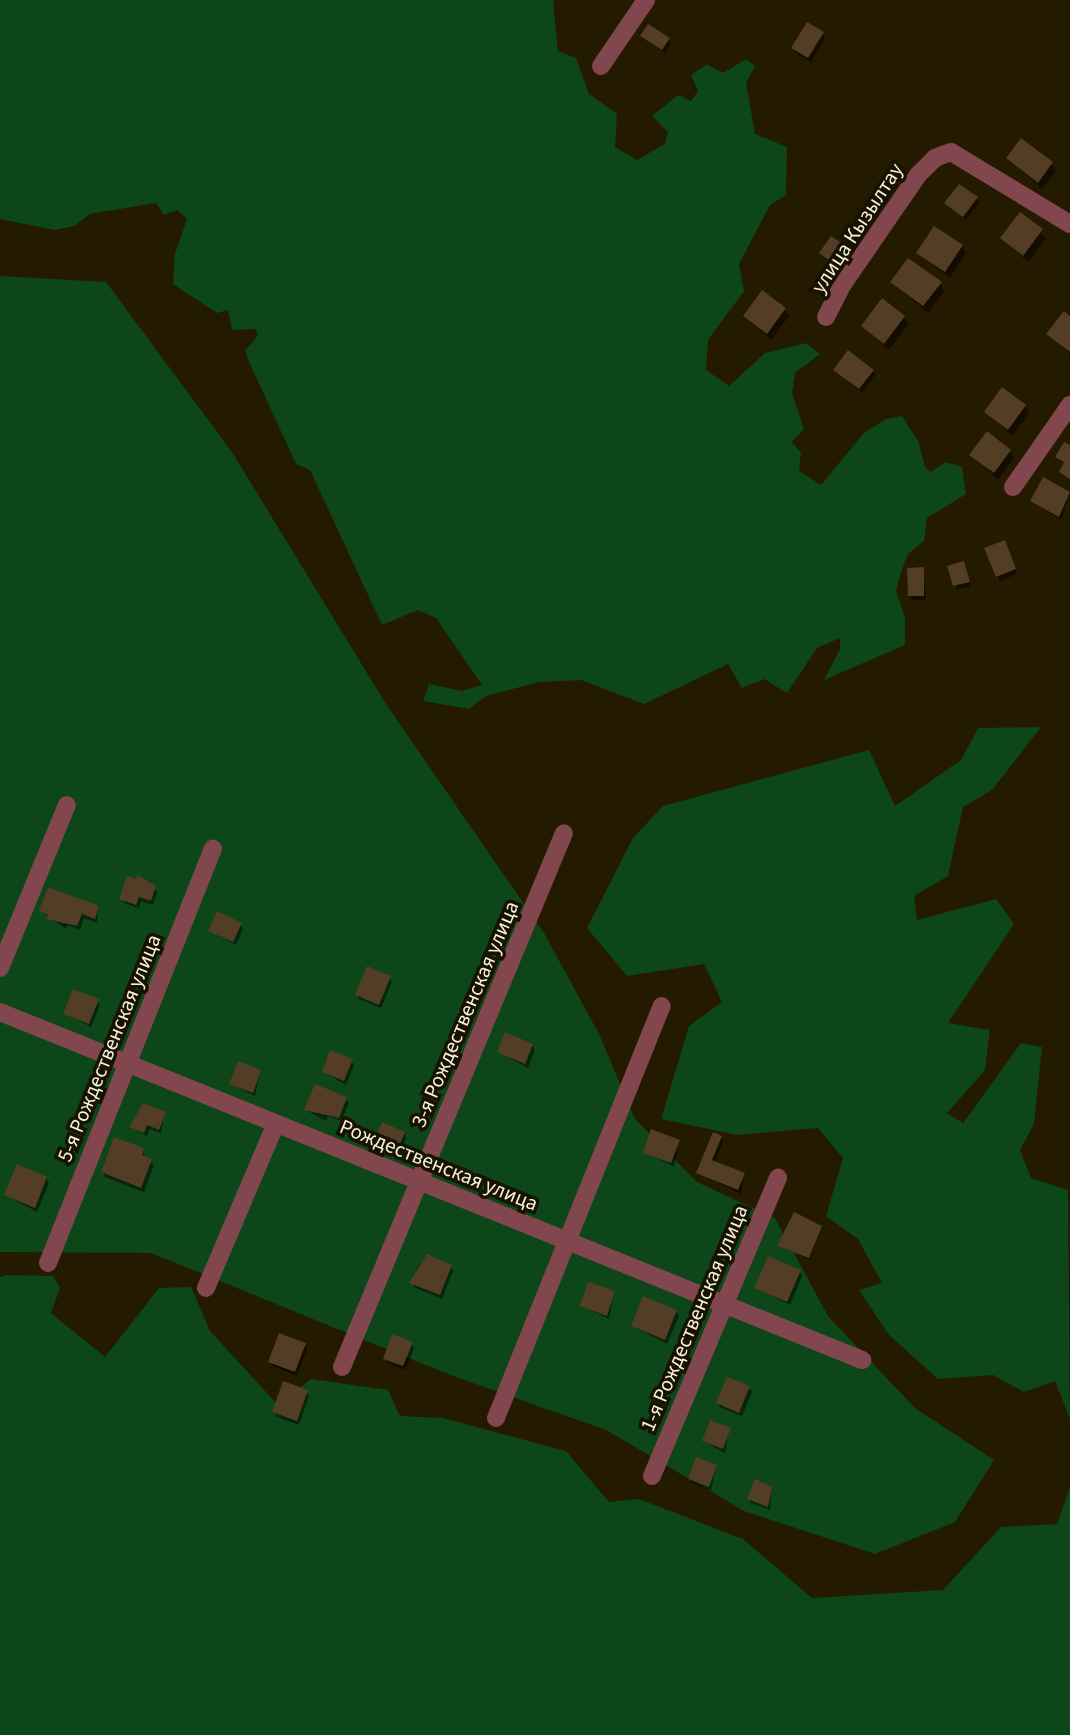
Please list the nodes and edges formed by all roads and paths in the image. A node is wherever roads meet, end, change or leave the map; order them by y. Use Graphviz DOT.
graph roads {
  1 [pos="646,0"];
  2 [pos="601,66"];
  3 [pos="1070,224"];
  4 [pos="826,317"];
  5 [pos="1070,405"];
  6 [pos="1013,487"];
  7 [pos="68,805"];
  8 [pos="564,833"];
  9 [pos="213,849"];
  10 [pos="0,968"];
  11 [pos="662,1006"];
  12 [pos="0,1012"];
  13 [pos="128,1063"];
  14 [pos="275,1123"];
  15 [pos="778,1178"];
  16 [pos="419,1181"];
  17 [pos="567,1241"];
  18 [pos="48,1264"];
  19 [pos="206,1288"];
  20 [pos="724,1305"];
  21 [pos="862,1360"];
  22 [pos="342,1367"];
  23 [pos="496,1418"];
  24 [pos="652,1476"];
  1 -- 2 [label="street"];
  3 -- 4 [label="street, улица Кызылтау"];
  5 -- 6 [label="street"];
  7 -- 10 [label="street"];
  8 -- 16 [label="street, 3-я Рождественская улица"];
  9 -- 13 [label="street, 5-я Рождественская улица"];
  11 -- 17 [label="street"];
  12 -- 13 [label="street, Рождественская улица"];
  13 -- 14 [label="street, Рождественская улица"];
  13 -- 18 [label="street, 5-я Рождественская улица"];
  14 -- 16 [label="street, Рождественская улица"];
  14 -- 19 [label="street"];
  15 -- 20 [label="street, 1-я Рождественская улица"];
  16 -- 17 [label="street, Рождественская улица"];
  16 -- 22 [label="street, 3-я Рождественская улица"];
  17 -- 20 [label="street, Рождественская улица"];
  17 -- 23 [label="street"];
  20 -- 21 [label="street, Рождественская улица"];
  20 -- 24 [label="street, 1-я Рождественская улица"];
}
